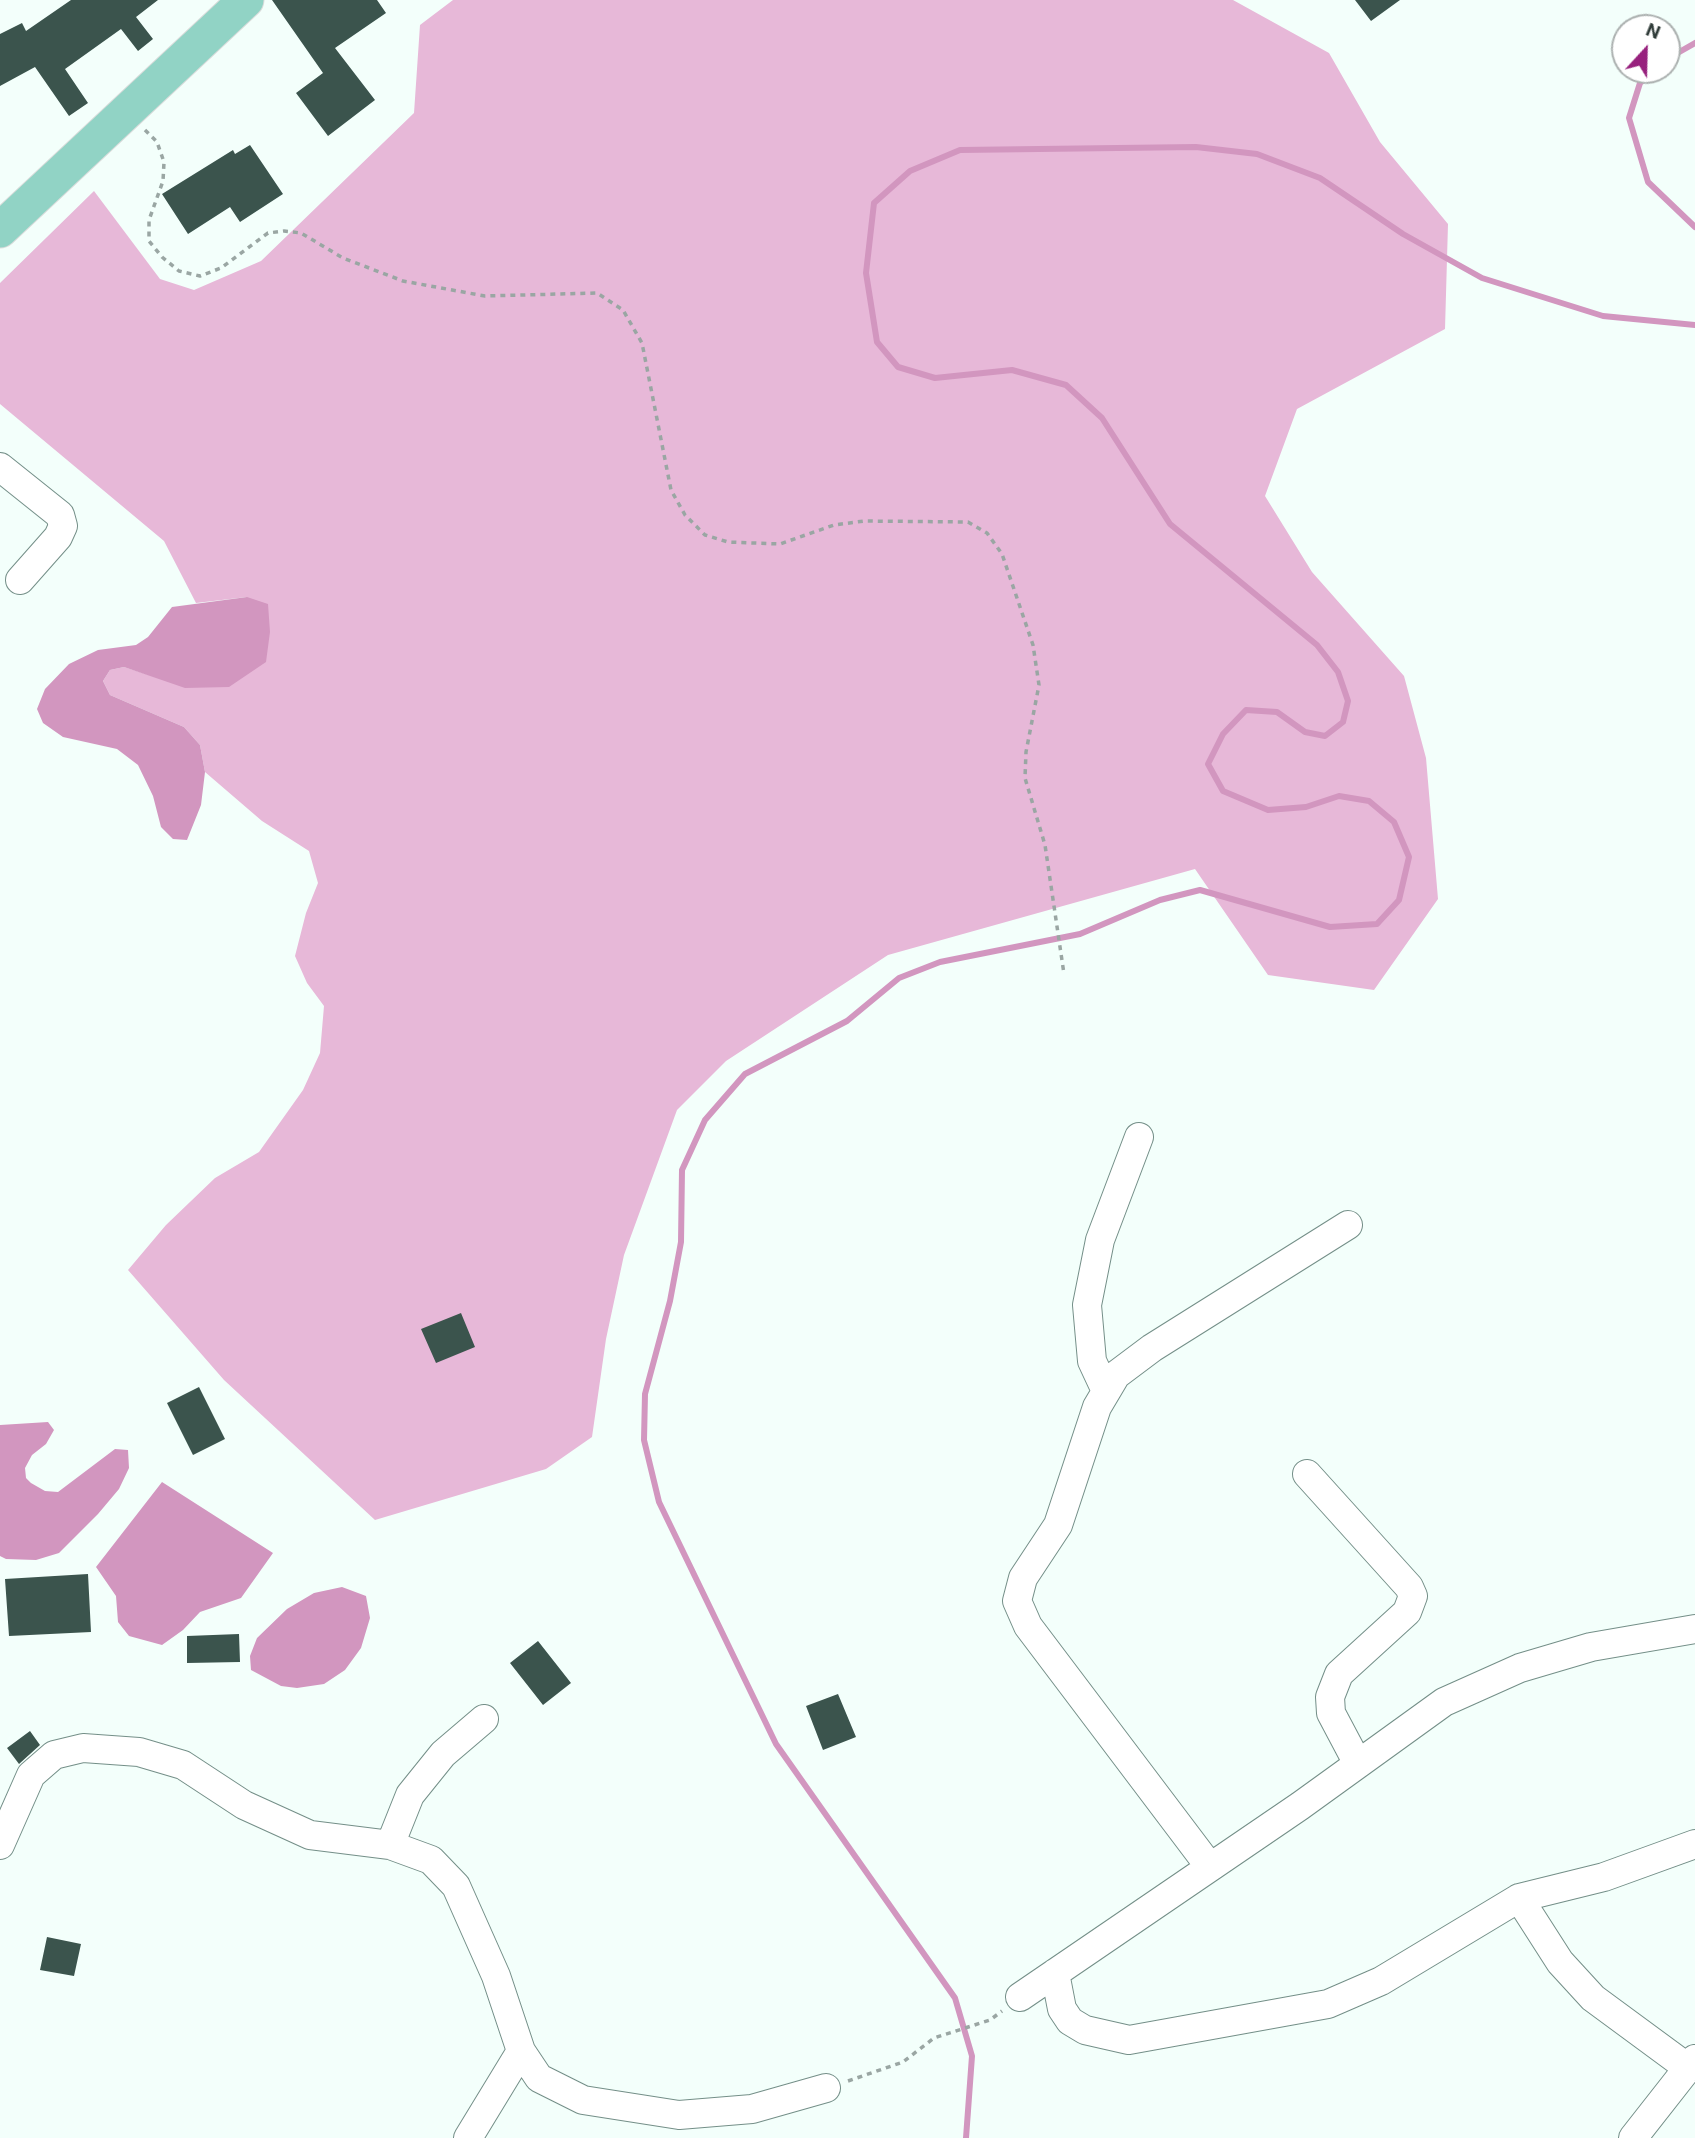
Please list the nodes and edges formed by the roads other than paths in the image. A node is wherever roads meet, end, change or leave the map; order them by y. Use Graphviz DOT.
graph roads {
  1 [pos="246,0"];
  2 [pos="0,230"];
  3 [pos="0,467"];
  4 [pos="20,580"];
  5 [pos="1139,1137"];
  6 [pos="1348,1225"];
  7 [pos="1106,1391"];
  8 [pos="1307,1474"];
  9 [pos="1695,1629"];
  10 [pos="484,1719"];
  11 [pos="1358,1764"];
  12 [pos="1695,1844"];
  13 [pos="0,1845"];
  14 [pos="390,1845"];
  15 [pos="1210,1867"];
  16 [pos="1519,1898"];
  17 [pos="1055,1973"];
  18 [pos="1020,1997"];
  19 [pos="522,2051"];
  20 [pos="1692,2064"];
  21 [pos="826,2088"];
  22 [pos="468,2138"];
  23 [pos="1633,2138"];
  1 -- 2 [label="main road"];
  3 -- 4 [label="street"];
  5 -- 7 [label="street"];
  6 -- 7 [label="street"];
  7 -- 15 [label="street"];
  8 -- 11 [label="street"];
  9 -- 11 [label="street"];
  10 -- 14 [label="street"];
  11 -- 15 [label="street"];
  12 -- 16 [label="street"];
  13 -- 14 [label="street"];
  14 -- 19 [label="street"];
  15 -- 17 [label="street"];
  16 -- 17 [label="street"];
  16 -- 20 [label="street"];
  17 -- 18 [label="street"];
  19 -- 21 [label="street"];
  19 -- 22 [label="street"];
  20 -- 23 [label="street"];
}
